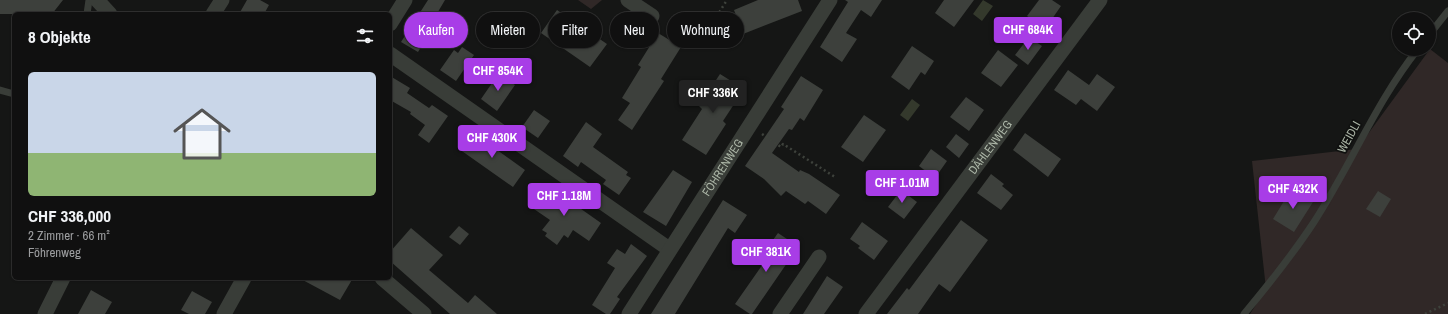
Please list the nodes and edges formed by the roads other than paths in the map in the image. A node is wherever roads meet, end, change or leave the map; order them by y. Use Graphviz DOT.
graph roads {
  1 [pos="89,0"];
  2 [pos="97,0"];
  3 [pos="222,0"];
  4 [pos="405,0"];
  5 [pos="628,0"];
  6 [pos="830,0"];
  7 [pos="1100,0"];
  8 [pos="1448,11"];
  9 [pos="88,12"];
  10 [pos="108,12"];
  11 [pos="214,12"];
  12 [pos="646,12"];
  13 [pos="392,21"];
  14 [pos="1436,26"];
  15 [pos="392,55"];
  16 [pos="1413,56"];
  17 [pos="0,90"];
  18 [pos="12,93"];
  19 [pos="669,249"];
  20 [pos="820,257"];
  21 [pos="62,280"];
  22 [pos="243,280"];
  23 [pos="384,280"];
  24 [pos="45,314"];
  25 [pos="224,314"];
  26 [pos="424,314"];
  27 [pos="629,314"];
  28 [pos="780,314"];
  29 [pos="866,314"];
  30 [pos="1244,314"];
  1 -- 9 [label="lane"];
  2 -- 10 [label="street"];
  3 -- 11 [label="street"];
  4 -- 13 [label="street"];
  5 -- 12 [label="street"];
  6 -- 19 [label="street, FÖHRENWEG"];
  7 -- 29 [label="street, DÄHLENWEG"];
  8 -- 14 [label="lane"];
  15 -- 19 [label="street"];
  16 -- 30 [label="lane, WEIDLI"];
  17 -- 18 [label="lane"];
  19 -- 27 [label="street, FÖHRENWEG"];
  20 -- 28 [label="street"];
  21 -- 24 [label="street"];
  22 -- 25 [label="street"];
  23 -- 26 [label="street"];
}
